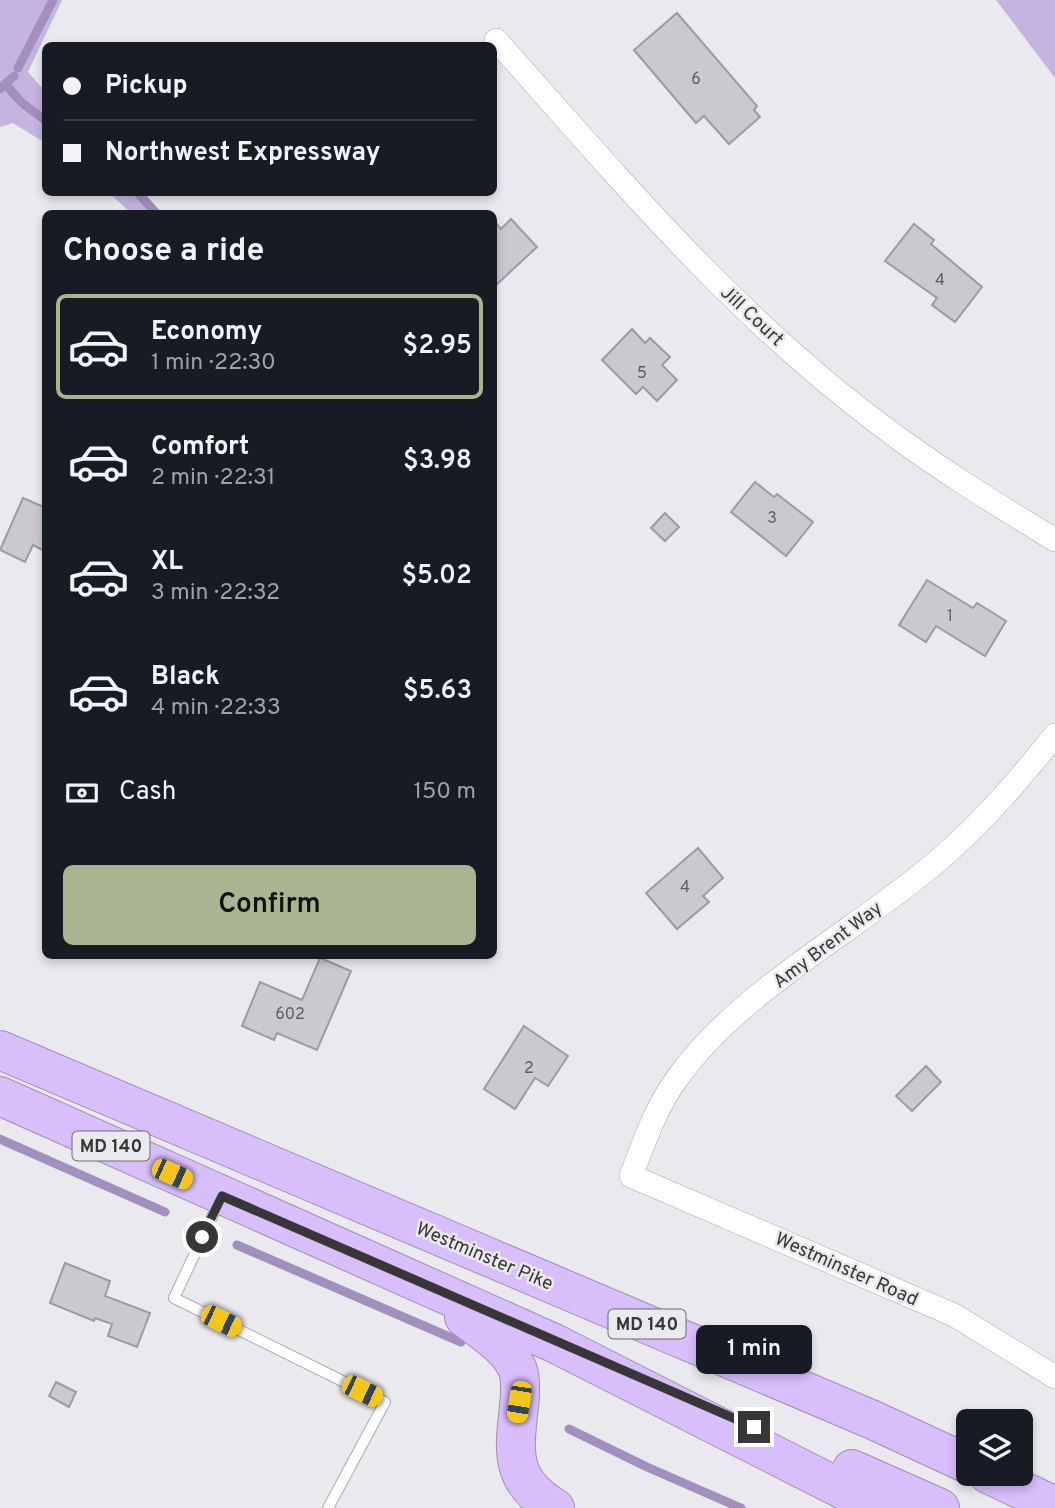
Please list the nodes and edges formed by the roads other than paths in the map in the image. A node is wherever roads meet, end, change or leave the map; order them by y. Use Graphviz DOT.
graph roads {
  1 [pos="496,40"];
  2 [pos="1055,540"];
  3 [pos="1055,735"];
  4 [pos="0,1050"];
  5 [pos="0,1096"];
  6 [pos="631,1175"];
  7 [pos="222,1196"];
  8 [pos="421,1283"];
  9 [pos="554,1343"];
  10 [pos="1055,1377"];
  11 [pos="956,1459"];
  12 [pos="1013,1486"];
  13 [pos="1055,1506"];
  14 [pos="328,1508"];
  15 [pos="555,1508"];
  16 [pos="879,1508"];
  17 [pos="940,1508"];
  1 -- 2 [label="street, Jill Court"];
  3 -- 6 [label="street, Amy Brent Way"];
  4 -- 11 [label="highway, Westminster Pike / MD 140"];
  5 -- 7 [label="highway, MD 140"];
  6 -- 10 [label="street, Westminster Road"];
  7 -- 8 [label="highway, MD 140"];
  7 -- 14 [label="lane"];
  8 -- 9 [label="highway, MD 140"];
  8 -- 15 [label="highway"];
  9 -- 16 [label="highway, MD 140"];
  9 -- 17 [label="highway"];
  12 -- 13 [label="highway"];
}
